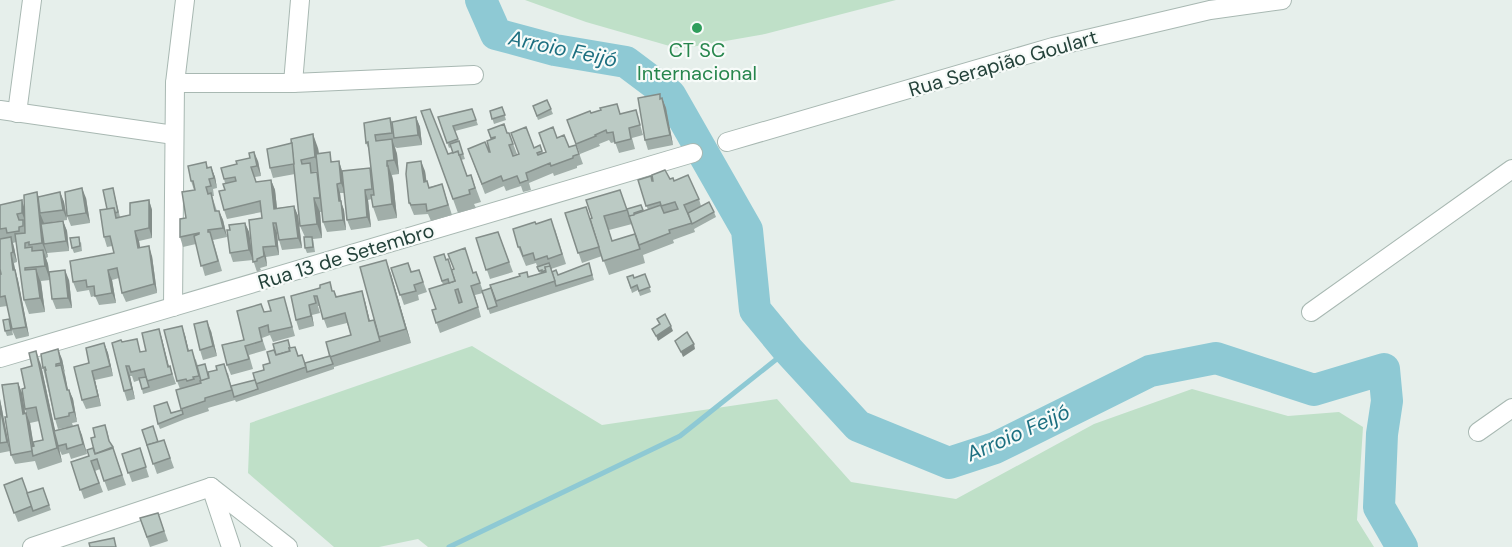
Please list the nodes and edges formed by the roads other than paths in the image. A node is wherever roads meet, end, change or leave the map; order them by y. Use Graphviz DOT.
graph roads {
  1 [pos="32,0"];
  2 [pos="185,0"];
  3 [pos="300,0"];
  4 [pos="1282,0"];
  5 [pos="474,75"];
  6 [pos="175,83"];
  7 [pos="293,83"];
  8 [pos="9,111"];
  9 [pos="174,135"];
  10 [pos="727,142"];
  11 [pos="693,153"];
  12 [pos="1512,169"];
  13 [pos="173,307"];
  14 [pos="1311,312"];
  15 [pos="0,358"];
  16 [pos="1512,408"];
  17 [pos="1478,432"];
  18 [pos="211,487"];
  19 [pos="32,547"];
  20 [pos="231,547"];
  21 [pos="288,547"];
  1 -- 8 [label="street"];
  2 -- 6 [label="street"];
  3 -- 7 [label="street"];
  4 -- 10 [label="street, Rua Serapião Goulart"];
  5 -- 7 [label="street"];
  6 -- 7 [label="street"];
  6 -- 9 [label="street"];
  8 -- 9 [label="street"];
  9 -- 13 [label="street"];
  11 -- 13 [label="street, Rua 13 de Setembro"];
  12 -- 14 [label="street"];
  13 -- 15 [label="street, Rua 13 de Setembro"];
  16 -- 17 [label="street"];
  18 -- 19 [label="street"];
  18 -- 20 [label="street"];
  18 -- 21 [label="street"];
}
